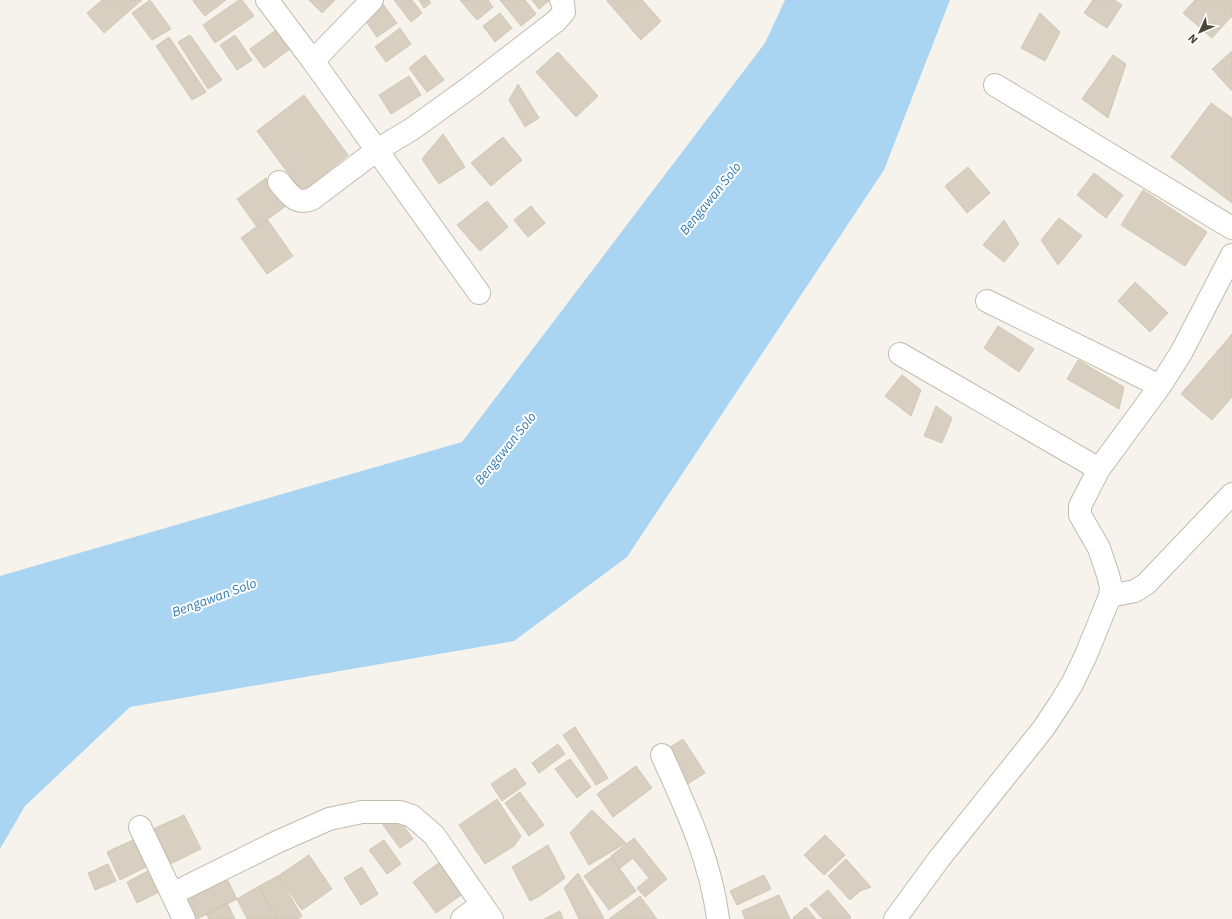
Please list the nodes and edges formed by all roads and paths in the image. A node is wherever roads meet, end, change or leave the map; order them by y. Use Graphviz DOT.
graph roads {
  1 [pos="267,0"];
  2 [pos="372,0"];
  3 [pos="561,0"];
  4 [pos="313,60"];
  5 [pos="995,85"];
  6 [pos="377,150"];
  7 [pos="279,182"];
  8 [pos="1232,228"];
  9 [pos="1232,255"];
  10 [pos="479,293"];
  11 [pos="987,301"];
  12 [pos="900,354"];
  13 [pos="1160,386"];
  14 [pos="1099,469"];
  15 [pos="1232,494"];
  16 [pos="1110,596"];
  17 [pos="662,755"];
  18 [pos="140,827"];
  19 [pos="172,894"];
  20 [pos="487,911"];
  21 [pos="184,919"];
  22 [pos="462,919"];
  23 [pos="718,919"];
  24 [pos="896,919"];
  1 -- 4 [label="street"];
  2 -- 4 [label="street"];
  3 -- 6 [label="street"];
  4 -- 6 [label="street"];
  5 -- 8 [label="street"];
  6 -- 7 [label="street"];
  6 -- 10 [label="street"];
  9 -- 13 [label="street"];
  11 -- 13 [label="street"];
  12 -- 14 [label="street"];
  13 -- 14 [label="street"];
  14 -- 16 [label="street"];
  15 -- 16 [label="street"];
  16 -- 24 [label="street"];
  17 -- 23 [label="street"];
  18 -- 19 [label="street"];
  19 -- 20 [label="street"];
  19 -- 21 [label="street"];
  20 -- 22 [label="street"];
}
